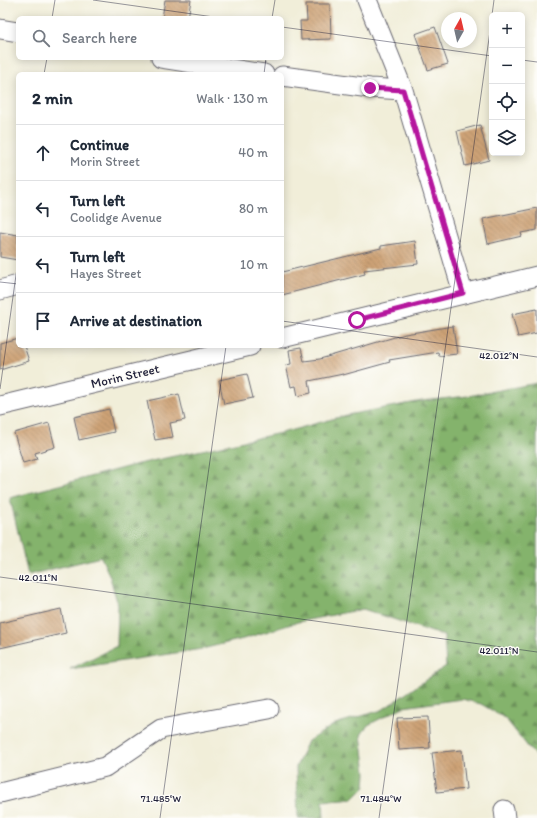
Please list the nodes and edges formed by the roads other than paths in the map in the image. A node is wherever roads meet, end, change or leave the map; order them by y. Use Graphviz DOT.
graph roads {
  1 [pos="367,0"];
  2 [pos="0,29"];
  3 [pos="16,32"];
  4 [pos="175,60"];
  5 [pos="251,72"];
  6 [pos="284,76"];
  7 [pos="403,90"];
  8 [pos="537,276"];
  9 [pos="16,286"];
  10 [pos="0,290"];
  11 [pos="463,293"];
  12 [pos="284,338"];
  13 [pos="242,348"];
  14 [pos="0,406"];
  15 [pos="269,709"];
  16 [pos="0,793"];
  1 -- 7 [label="street"];
  2 -- 3 [label="street"];
  4 -- 5 [label="street"];
  6 -- 7 [label="street"];
  7 -- 11 [label="street"];
  8 -- 11 [label="street"];
  9 -- 10 [label="street"];
  11 -- 12 [label="street"];
  13 -- 14 [label="street, Morin Street"];
  15 -- 16 [label="street"];
}
